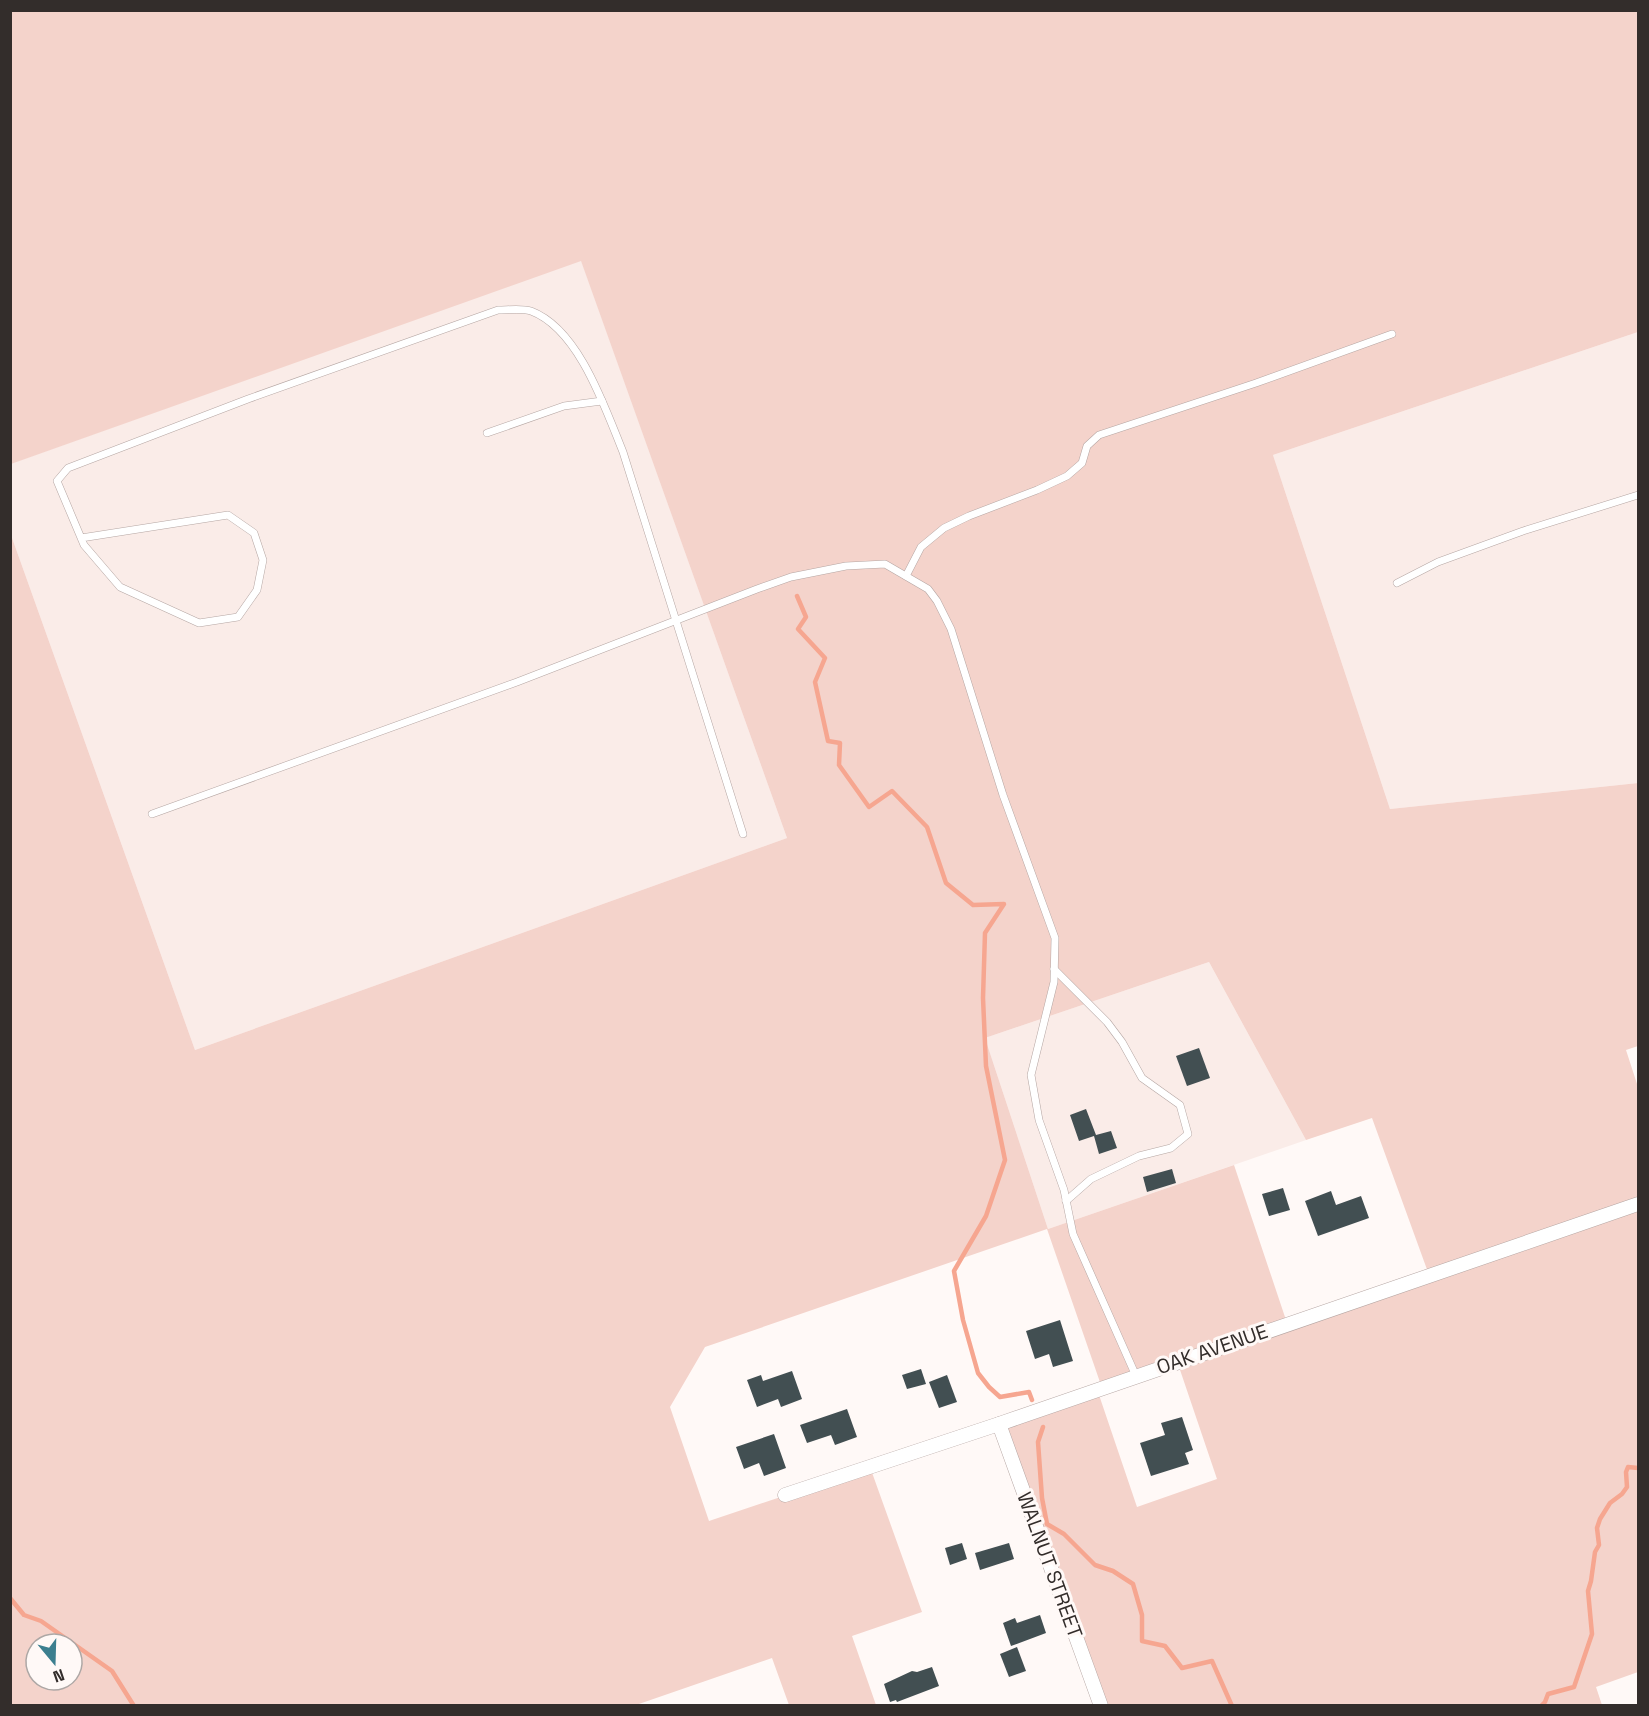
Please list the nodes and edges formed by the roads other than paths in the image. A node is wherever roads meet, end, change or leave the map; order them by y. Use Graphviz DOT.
graph roads {
  1 [pos="1392,334"];
  2 [pos="602,401"];
  3 [pos="487,433"];
  4 [pos="1638,495"];
  5 [pos="81,538"];
  6 [pos="906,576"];
  7 [pos="1397,583"];
  8 [pos="676,621"];
  9 [pos="152,814"];
  10 [pos="743,834"];
  11 [pos="1054,969"];
  12 [pos="1066,1201"];
  13 [pos="1638,1204"];
  14 [pos="1136,1376"];
  15 [pos="999,1424"];
  16 [pos="785,1495"];
  17 [pos="1101,1706"];
  1 -- 6 [label="lane"];
  2 -- 3 [label="lane"];
  2 -- 5 [label="lane"];
  2 -- 8 [label="lane"];
  4 -- 7 [label="lane"];
  5 -- 5 [label="lane"];
  6 -- 8 [label="lane"];
  6 -- 11 [label="lane"];
  8 -- 9 [label="lane"];
  8 -- 10 [label="lane"];
  11 -- 12 [label="lane"];
  11 -- 12 [label="lane"];
  12 -- 14 [label="lane"];
  13 -- 14 [label="street, OAK AVENUE"];
  14 -- 15 [label="street, OAK AVENUE"];
  15 -- 16 [label="street, OAK AVENUE"];
  15 -- 17 [label="street, WALNUT STREET"];
}
